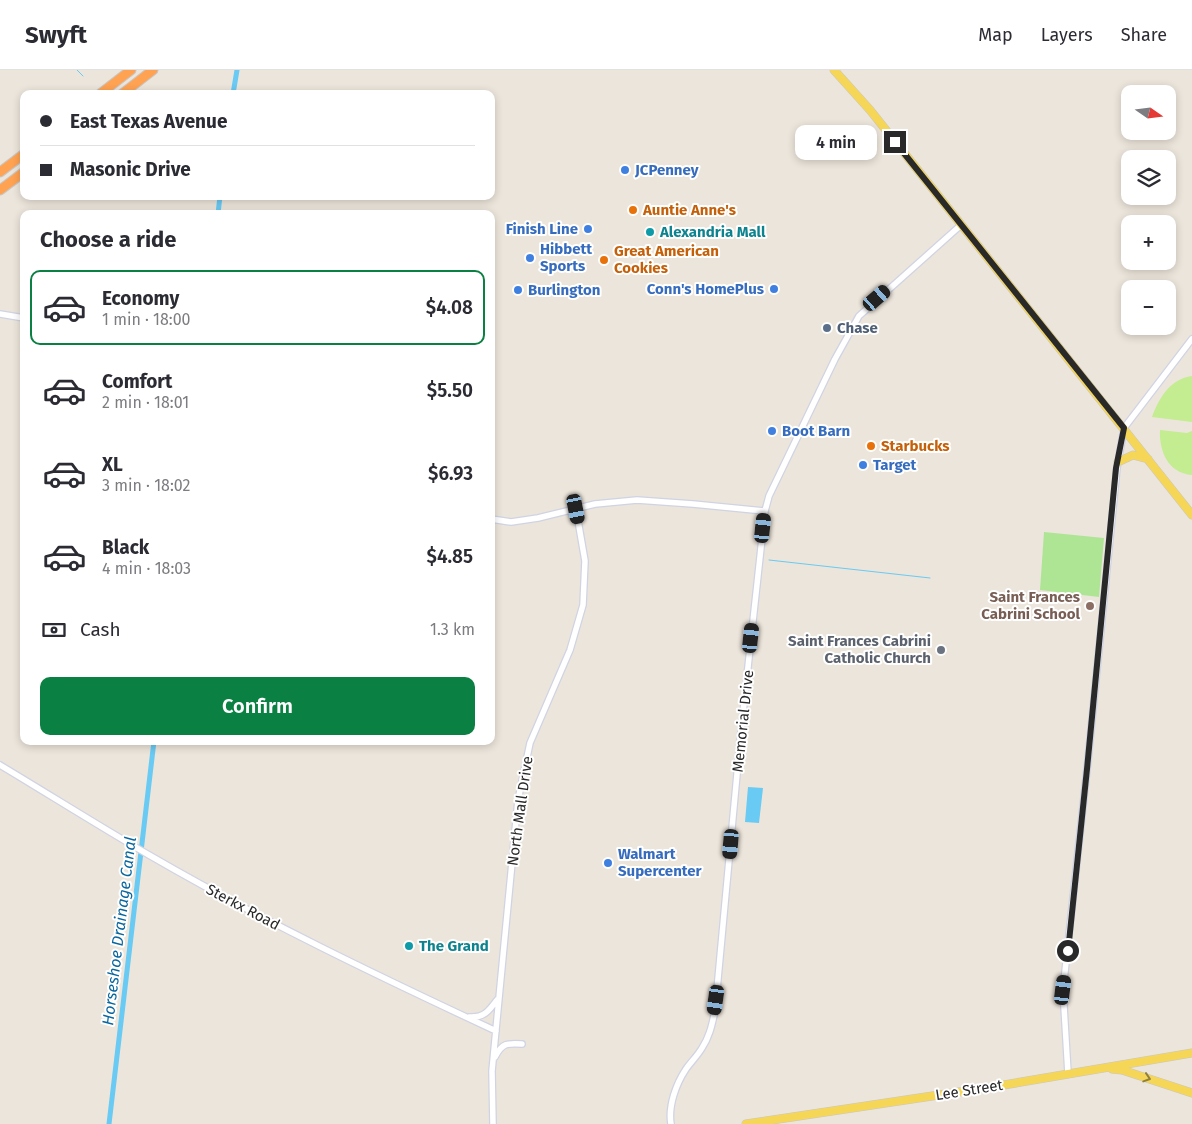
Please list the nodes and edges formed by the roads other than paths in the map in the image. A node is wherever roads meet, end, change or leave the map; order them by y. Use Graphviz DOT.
graph roads {
  1 [pos="130,70"];
  2 [pos="152,70"];
  3 [pos="834,70"];
  4 [pos="105,90"];
  5 [pos="127,90"];
  6 [pos="20,157"];
  7 [pos="0,172"];
  8 [pos="20,175"];
  9 [pos="0,190"];
  10 [pos="961,225"];
  11 [pos="0,314"];
  12 [pos="20,317"];
  13 [pos="1192,339"];
  14 [pos="1124,428"];
  15 [pos="1148,459"];
  16 [pos="1118,462"];
  17 [pos="576,509"];
  18 [pos="765,511"];
  19 [pos="1192,515"];
  20 [pos="495,520"];
  21 [pos="0,765"];
  22 [pos="499,998"];
  23 [pos="464,1017"];
  24 [pos="496,1032"];
  25 [pos="522,1044"];
  26 [pos="1192,1053"];
  27 [pos="493,1061"];
  28 [pos="1082,1071"];
  29 [pos="1068,1073"];
  30 [pos="1192,1093"];
  31 [pos="493,1124"];
  32 [pos="672,1124"];
  33 [pos="746,1124"];
  1 -- 4 [label="highway"];
  2 -- 5 [label="highway"];
  3 -- 10 [label="main road"];
  6 -- 7 [label="highway"];
  8 -- 9 [label="highway"];
  10 -- 14 [label="main road"];
  10 -- 18 [label="street, Memorial Drive"];
  11 -- 12 [label="street"];
  13 -- 14 [label="street"];
  14 -- 15 [label="main road"];
  14 -- 16 [label="street"];
  15 -- 16 [label="main road"];
  15 -- 19 [label="main road"];
  16 -- 29 [label="street"];
  17 -- 18 [label="street"];
  17 -- 20 [label="street"];
  17 -- 22 [label="street, North Mall Drive"];
  18 -- 32 [label="street, Memorial Drive"];
  21 -- 23 [label="street, Sterkx Road"];
  22 -- 23 [label="street"];
  22 -- 24 [label="street, North Mall Drive"];
  23 -- 24 [label="street, Sterkx Road"];
  24 -- 27 [label="street, North Mall Drive"];
  25 -- 27 [label="street"];
  26 -- 28 [label="main road, Lee Street"];
  27 -- 31 [label="street, North Mall Drive"];
  28 -- 29 [label="main road, Lee Street"];
  28 -- 30 [label="main road, one-way"];
  29 -- 33 [label="main road, Lee Street"];
}
